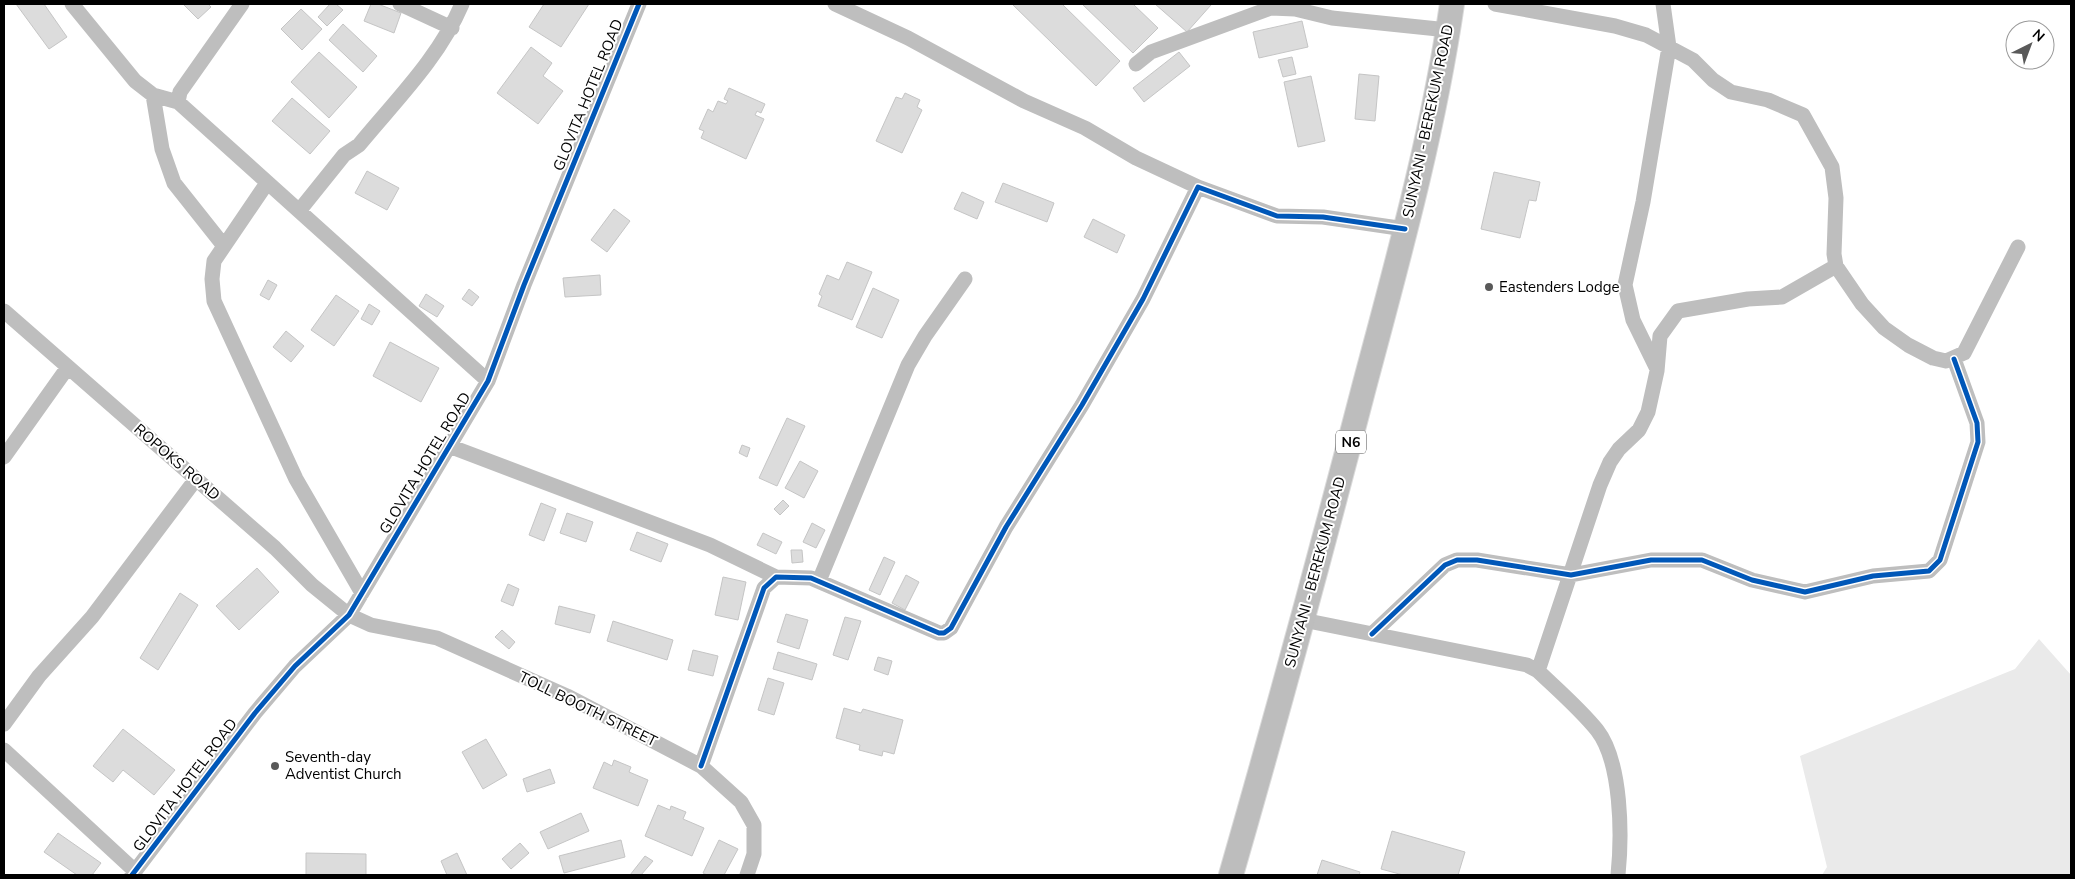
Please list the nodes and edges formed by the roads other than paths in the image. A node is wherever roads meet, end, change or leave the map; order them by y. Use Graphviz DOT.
graph roads {
  1 [pos="72,4"];
  2 [pos="242,4"];
  3 [pos="400,4"];
  4 [pos="462,4"];
  5 [pos="639,4"];
  6 [pos="835,4"];
  7 [pos="1452,4"];
  8 [pos="1495,4"];
  9 [pos="1663,4"];
  10 [pos="452,28"];
  11 [pos="1448,30"];
  12 [pos="1669,47"];
  13 [pos="1136,64"];
  14 [pos="153,95"];
  15 [pos="178,102"];
  16 [pos="267,182"];
  17 [pos="1198,187"];
  18 [pos="299,211"];
  19 [pos="1404,229"];
  20 [pos="224,246"];
  21 [pos="2018,247"];
  22 [pos="1836,266"];
  23 [pos="965,279"];
  24 [pos="4,311"];
  25 [pos="1954,359"];
  26 [pos="68,367"];
  27 [pos="1657,371"];
  28 [pos="488,381"];
  29 [pos="449,446"];
  30 [pos="4,457"];
  31 [pos="196,479"];
  32 [pos="1571,575"];
  33 [pos="776,577"];
  34 [pos="819,581"];
  35 [pos="362,592"];
  36 [pos="349,615"];
  37 [pos="1303,620"];
  38 [pos="1372,634"];
  39 [pos="1538,671"];
  40 [pos="4,724"];
  41 [pos="4,750"];
  42 [pos="701,766"];
  43 [pos="133,873"];
  44 [pos="748,875"];
  45 [pos="1230,875"];
  46 [pos="1618,875"];
  1 -- 14 [label="street"];
  2 -- 15 [label="street"];
  3 -- 10 [label="street"];
  4 -- 10 [label="street"];
  5 -- 28 [label="street, GLOVITA HOTEL ROAD"];
  6 -- 17 [label="street"];
  7 -- 11 [label="main road, SUNYANI - BEREKUM ROAD / N6"];
  8 -- 12 [label="street"];
  9 -- 12 [label="street"];
  10 -- 18 [label="street"];
  11 -- 13 [label="street"];
  11 -- 19 [label="main road, SUNYANI - BEREKUM ROAD / N6"];
  12 -- 22 [label="street"];
  12 -- 27 [label="street"];
  14 -- 15 [label="street"];
  14 -- 20 [label="street"];
  15 -- 16 [label="street"];
  16 -- 18 [label="street"];
  16 -- 20 [label="street"];
  17 -- 19 [label="street"];
  17 -- 34 [label="street"];
  18 -- 28 [label="street"];
  19 -- 37 [label="main road, SUNYANI - BEREKUM ROAD / N6"];
  20 -- 35 [label="street"];
  21 -- 25 [label="street"];
  22 -- 25 [label="street"];
  22 -- 27 [label="street"];
  23 -- 34 [label="street"];
  24 -- 26 [label="street, ROPOKS ROAD"];
  25 -- 32 [label="street"];
  26 -- 30 [label="street"];
  26 -- 31 [label="street, ROPOKS ROAD"];
  27 -- 32 [label="street"];
  28 -- 29 [label="street, GLOVITA HOTEL ROAD"];
  29 -- 33 [label="street"];
  29 -- 35 [label="street, GLOVITA HOTEL ROAD"];
  31 -- 36 [label="street, ROPOKS ROAD"];
  31 -- 40 [label="street"];
  32 -- 38 [label="street"];
  32 -- 39 [label="street"];
  33 -- 34 [label="street"];
  33 -- 42 [label="street"];
  35 -- 36 [label="street, GLOVITA HOTEL ROAD"];
  36 -- 42 [label="street, TOLL BOOTH STREET"];
  36 -- 43 [label="street, GLOVITA HOTEL ROAD"];
  37 -- 38 [label="street"];
  37 -- 45 [label="main road, SUNYANI - BEREKUM ROAD / N6"];
  38 -- 39 [label="street"];
  39 -- 46 [label="street"];
  41 -- 43 [label="street"];
  42 -- 44 [label="street, TOLL BOOTH STREET"];
}
